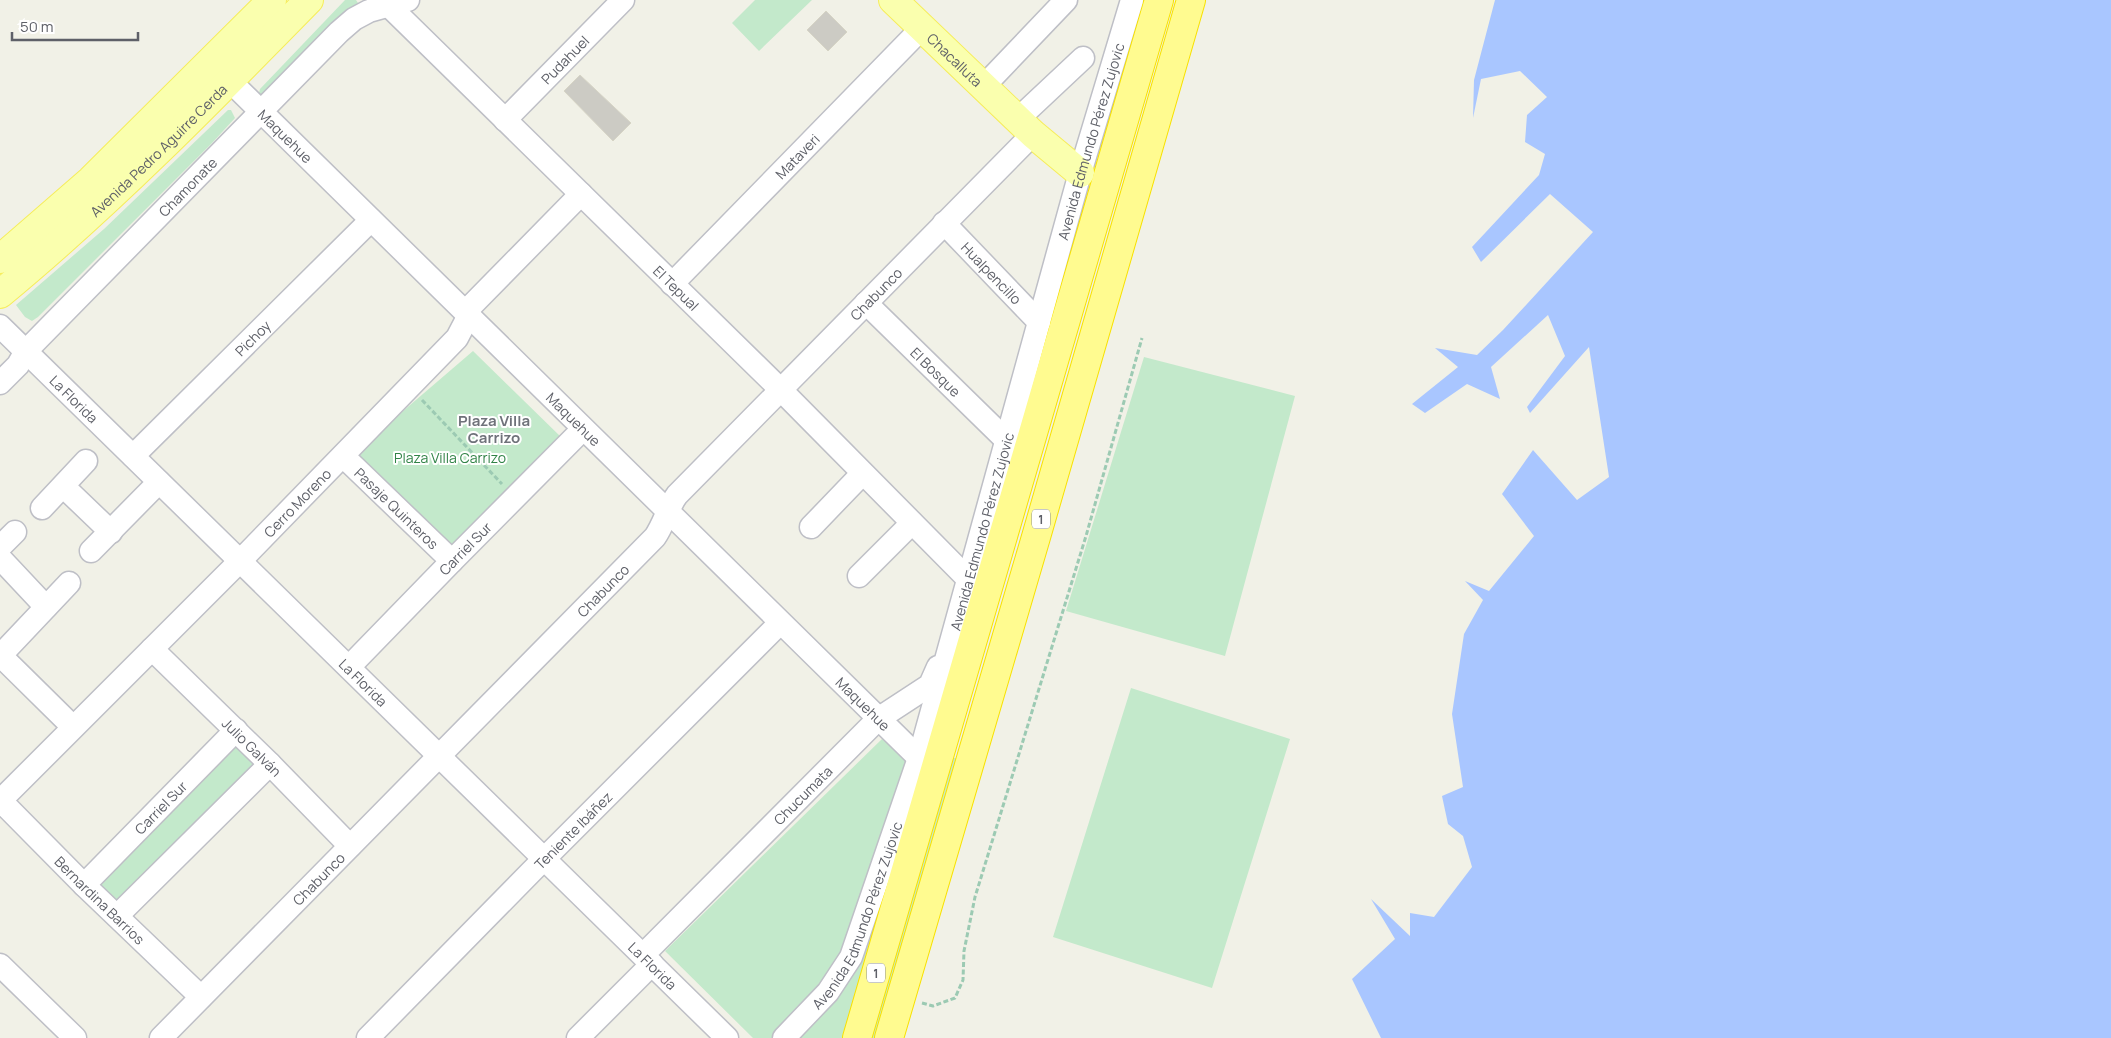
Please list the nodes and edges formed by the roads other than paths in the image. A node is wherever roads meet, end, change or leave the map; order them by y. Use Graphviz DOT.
graph roads {
  1 [pos="272,0"];
  2 [pos="309,0"];
  3 [pos="623,0"];
  4 [pos="893,0"];
  5 [pos="1066,0"];
  6 [pos="1131,0"];
  7 [pos="1159,0"];
  8 [pos="1191,0"];
  9 [pos="393,2"];
  10 [pos="922,28"];
  11 [pos="1083,58"];
  12 [pos="230,81"];
  13 [pos="983,87"];
  14 [pos="260,111"];
  15 [pos="505,120"];
  16 [pos="1025,127"];
  17 [pos="1080,173"];
  18 [pos="581,194"];
  19 [pos="371,220"];
  20 [pos="944,223"];
  21 [pos="0,259"];
  22 [pos="672,284"];
  23 [pos="0,294"];
  24 [pos="866,303"];
  25 [pos="468,317"];
  26 [pos="1039,322"];
  27 [pos="0,326"];
  28 [pos="26,351"];
  29 [pos="0,384"];
  30 [pos="780,389"];
  31 [pos="583,430"];
  32 [pos="1006,440"];
  33 [pos="133,456"];
  34 [pos="343,456"];
  35 [pos="86,461"];
  36 [pos="862,474"];
  37 [pos="159,482"];
  38 [pos="64,487"];
  39 [pos="42,508"];
  40 [pos="668,513"];
  41 [pos="912,523"];
  42 [pos="811,527"];
  43 [pos="111,532"];
  44 [pos="91,551"];
  45 [pos="0,558"];
  46 [pos="240,561"];
  47 [pos="452,561"];
  48 [pos="860,576"];
  49 [pos="968,579"];
  50 [pos="69,583"];
  51 [pos="46,607"];
  52 [pos="780,624"];
  53 [pos="954,632"];
  54 [pos="152,649"];
  55 [pos="0,656"];
  56 [pos="349,667"];
  57 [pos="878,719"];
  58 [pos="73,727"];
  59 [pos="236,730"];
  60 [pos="440,757"];
  61 [pos="919,758"];
  62 [pos="270,764"];
  63 [pos="0,801"];
  64 [pos="350,846"];
  65 [pos="544,859"];
  66 [pos="84,885"];
  67 [pos="117,916"];
  68 [pos="647,960"];
  69 [pos="0,965"];
  70 [pos="201,997"];
  71 [pos="75,1038"];
  72 [pos="161,1038"];
  73 [pos="368,1038"];
  74 [pos="578,1038"];
  75 [pos="727,1038"];
  76 [pos="784,1038"];
  77 [pos="857,1038"];
  78 [pos="889,1038"];
  1 -- 21 [label="main road, Avenida Pedro Aguirre Cerda"];
  2 -- 12 [label="main road, Avenida Pedro Aguirre Cerda"];
  3 -- 15 [label="street, Pudahuel"];
  4 -- 10 [label="main road, Chacalluta"];
  5 -- 13 [label="street"];
  6 -- 17 [label="street, Avenida Edmundo Pérez Zujovic"];
  7 -- 77 [label="highway, Avenida Edmundo Pérez Zujovic / 1"];
  8 -- 78 [label="highway, 1"];
  9 -- 14 [label="street, Chamonate"];
  9 -- 15 [label="street, El Tepual"];
  10 -- 13 [label="main road, Chacalluta"];
  10 -- 22 [label="street, Mataveri"];
  11 -- 16 [label="street"];
  12 -- 14 [label="street, Maquehue"];
  12 -- 23 [label="main road, Avenida Pedro Aguirre Cerda"];
  13 -- 16 [label="main road, Chacalluta"];
  14 -- 19 [label="street, Maquehue"];
  14 -- 28 [label="street, Chamonate"];
  15 -- 18 [label="street, El Tepual"];
  16 -- 17 [label="main road, Chacalluta"];
  16 -- 20 [label="street, Chabunco"];
  17 -- 26 [label="street, Avenida Edmundo Pérez Zujovic"];
  18 -- 22 [label="street, El Tepual"];
  18 -- 25 [label="street, Cerro Moreno"];
  19 -- 25 [label="street, Maquehue"];
  19 -- 33 [label="street, Pichoy"];
  20 -- 24 [label="street, Chabunco"];
  20 -- 26 [label="street, Hualpencillo"];
  22 -- 30 [label="street, El Tepual"];
  24 -- 30 [label="street, Chabunco"];
  24 -- 32 [label="street, El Bosque"];
  25 -- 31 [label="street, Maquehue"];
  25 -- 34 [label="street, Cerro Moreno"];
  26 -- 32 [label="street, Avenida Edmundo Pérez Zujovic"];
  27 -- 28 [label="street, La Florida"];
  28 -- 29 [label="street, Chamonate"];
  28 -- 33 [label="street, La Florida"];
  30 -- 36 [label="street, El Tepual"];
  30 -- 40 [label="street, Chabunco"];
  31 -- 40 [label="street, Maquehue"];
  31 -- 47 [label="street, Carriel Sur"];
  32 -- 49 [label="street, Avenida Edmundo Pérez Zujovic"];
  33 -- 37 [label="street, La Florida"];
  34 -- 46 [label="street, Cerro Moreno"];
  34 -- 47 [label="street, Pasaje Quinteros"];
  35 -- 38 [label="street"];
  36 -- 41 [label="street, El Tepual"];
  36 -- 42 [label="street"];
  37 -- 43 [label="street"];
  37 -- 46 [label="street, La Florida"];
  38 -- 39 [label="street"];
  38 -- 43 [label="street"];
  40 -- 52 [label="street, Maquehue"];
  40 -- 60 [label="street, Chabunco"];
  41 -- 48 [label="street"];
  41 -- 49 [label="street, El Tepual"];
  43 -- 44 [label="street"];
  45 -- 51 [label="street"];
  46 -- 54 [label="street, Cerro Moreno"];
  46 -- 56 [label="street, La Florida"];
  47 -- 56 [label="street, Carriel Sur"];
  49 -- 53 [label="street, Avenida Edmundo Pérez Zujovic"];
  50 -- 51 [label="street"];
  51 -- 55 [label="street"];
  52 -- 57 [label="street, Maquehue"];
  52 -- 65 [label="street, Teniente Ibáñez"];
  53 -- 57 [label="street, Chucumata"];
  53 -- 61 [label="street, Avenida Edmundo Pérez Zujovic"];
  54 -- 58 [label="street, Cerro Moreno"];
  54 -- 59 [label="street, Julio Galván"];
  55 -- 58 [label="street"];
  56 -- 60 [label="street, La Florida"];
  57 -- 61 [label="street, Maquehue"];
  57 -- 68 [label="street, Chucumata"];
  58 -- 63 [label="street, Cerro Moreno"];
  59 -- 62 [label="street, Julio Galván"];
  59 -- 66 [label="street, Carriel Sur"];
  60 -- 64 [label="street, Chabunco"];
  60 -- 65 [label="street, La Florida"];
  61 -- 76 [label="street, Avenida Edmundo Pérez Zujovic"];
  62 -- 64 [label="street, Julio Galván"];
  62 -- 67 [label="street"];
  63 -- 66 [label="street, Bernardina Barrios"];
  64 -- 70 [label="street, Chabunco"];
  65 -- 68 [label="street, La Florida"];
  65 -- 73 [label="street, Teniente Ibáñez"];
  66 -- 67 [label="street, Bernardina Barrios"];
  67 -- 70 [label="street, Bernardina Barrios"];
  68 -- 74 [label="street, Chucumata"];
  68 -- 75 [label="street, La Florida"];
  69 -- 71 [label="street"];
  70 -- 72 [label="street, Chabunco"];
}
